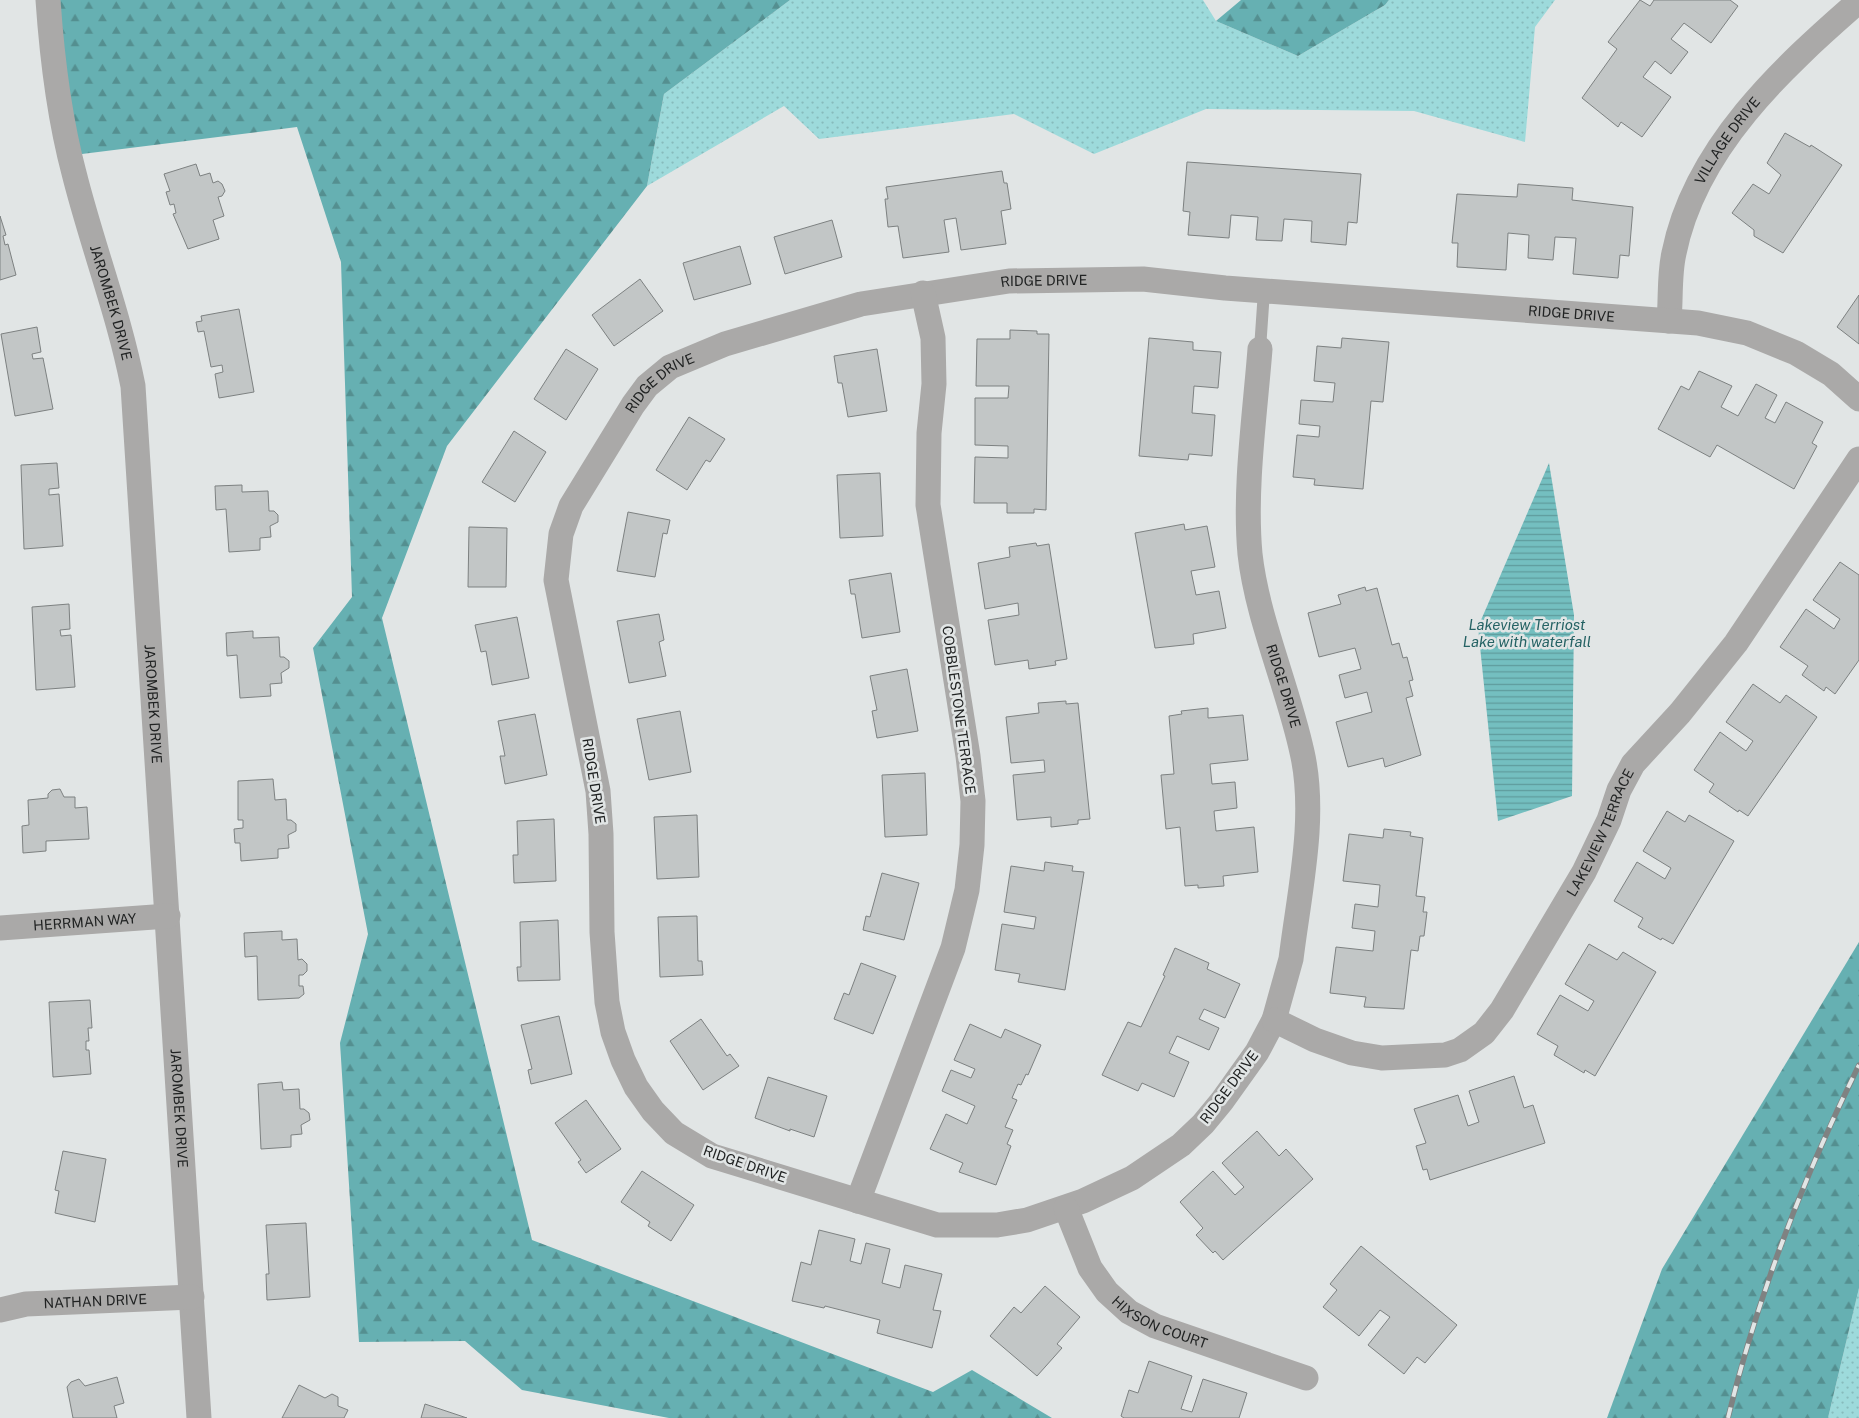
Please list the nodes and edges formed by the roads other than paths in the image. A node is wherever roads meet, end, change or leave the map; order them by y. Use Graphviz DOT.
graph roads {
  1 [pos="48,0"];
  2 [pos="1859,1"];
  3 [pos="1264,291"];
  4 [pos="923,293"];
  5 [pos="1670,321"];
  6 [pos="1260,349"];
  7 [pos="1859,399"];
  8 [pos="1859,459"];
  9 [pos="168,916"];
  10 [pos="0,928"];
  11 [pos="1274,1020"];
  12 [pos="858,1201"];
  13 [pos="1066,1208"];
  14 [pos="192,1297"];
  15 [pos="0,1310"];
  16 [pos="1306,1378"];
  17 [pos="199,1418"];
  1 -- 9 [label="street, JAROMBEK DRIVE"];
  2 -- 5 [label="street, VILLAGE DRIVE"];
  3 -- 4 [label="street, RIDGE DRIVE"];
  3 -- 5 [label="street, RIDGE DRIVE"];
  3 -- 6 [label="lane, RIDGE DRIVE"];
  4 -- 12 [label="street, COBBLESTONE TERRACE"];
  4 -- 12 [label="street, RIDGE DRIVE"];
  5 -- 7 [label="street, RIDGE DRIVE"];
  6 -- 11 [label="street, RIDGE DRIVE"];
  8 -- 11 [label="street, LAKEVIEW TERRACE"];
  9 -- 10 [label="street, HERRMAN WAY"];
  9 -- 14 [label="street, JAROMBEK DRIVE"];
  11 -- 13 [label="street, RIDGE DRIVE"];
  12 -- 13 [label="street, RIDGE DRIVE"];
  13 -- 16 [label="street, HIXSON COURT"];
  14 -- 15 [label="street, NATHAN DRIVE"];
  14 -- 17 [label="street, JAROMBEK DRIVE"];
}
